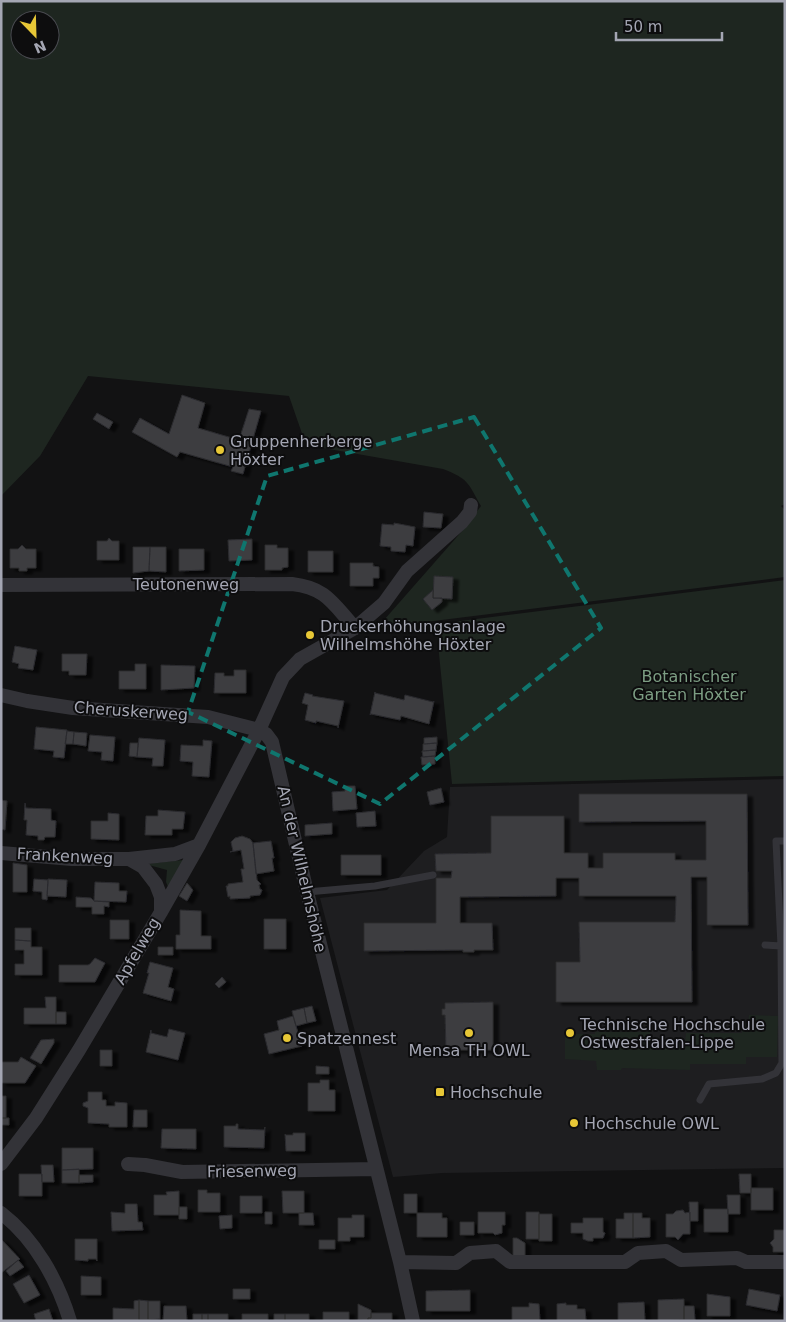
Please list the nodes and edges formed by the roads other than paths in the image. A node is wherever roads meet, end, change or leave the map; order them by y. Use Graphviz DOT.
graph roads {
  1 [pos="471,505"];
  2 [pos="1,585"];
  3 [pos="355,628"];
  4 [pos="1,695"];
  5 [pos="259,730"];
  6 [pos="785,841"];
  7 [pos="199,845"];
  8 [pos="1,853"];
  9 [pos="129,859"];
  10 [pos="433,875"];
  11 [pos="307,892"];
  12 [pos="161,912"];
  13 [pos="765,946"];
  14 [pos="781,946"];
  15 [pos="700,1100"];
  16 [pos="1,1164"];
  17 [pos="128,1164"];
  18 [pos="376,1169"];
  19 [pos="1,1213"];
  20 [pos="400,1262"];
  21 [pos="785,1262"];
  22 [pos="70,1321"];
  23 [pos="413,1321"];
  1 -- 3 [label="street"];
  2 -- 3 [label="street, Teutonenweg"];
  3 -- 5 [label="street"];
  4 -- 5 [label="street, Cheruskerweg"];
  5 -- 7 [label="street, Apfelweg"];
  5 -- 11 [label="street, An der Wilhelmshöhe"];
  6 -- 14 [label="lane"];
  7 -- 9 [label="street, Frankenweg"];
  7 -- 12 [label="street, Apfelweg"];
  8 -- 9 [label="street, Frankenweg"];
  9 -- 12 [label="street, Frankenweg"];
  10 -- 11 [label="lane"];
  11 -- 18 [label="street, An der Wilhelmshöhe"];
  12 -- 16 [label="street, Apfelweg"];
  13 -- 14 [label="lane"];
  14 -- 15 [label="lane"];
  17 -- 18 [label="street, Friesenweg"];
  18 -- 20 [label="street, An der Wilhelmshöhe"];
  19 -- 22 [label="street"];
  20 -- 21 [label="street"];
  20 -- 23 [label="street, An der Wilhelmshöhe"];
}
